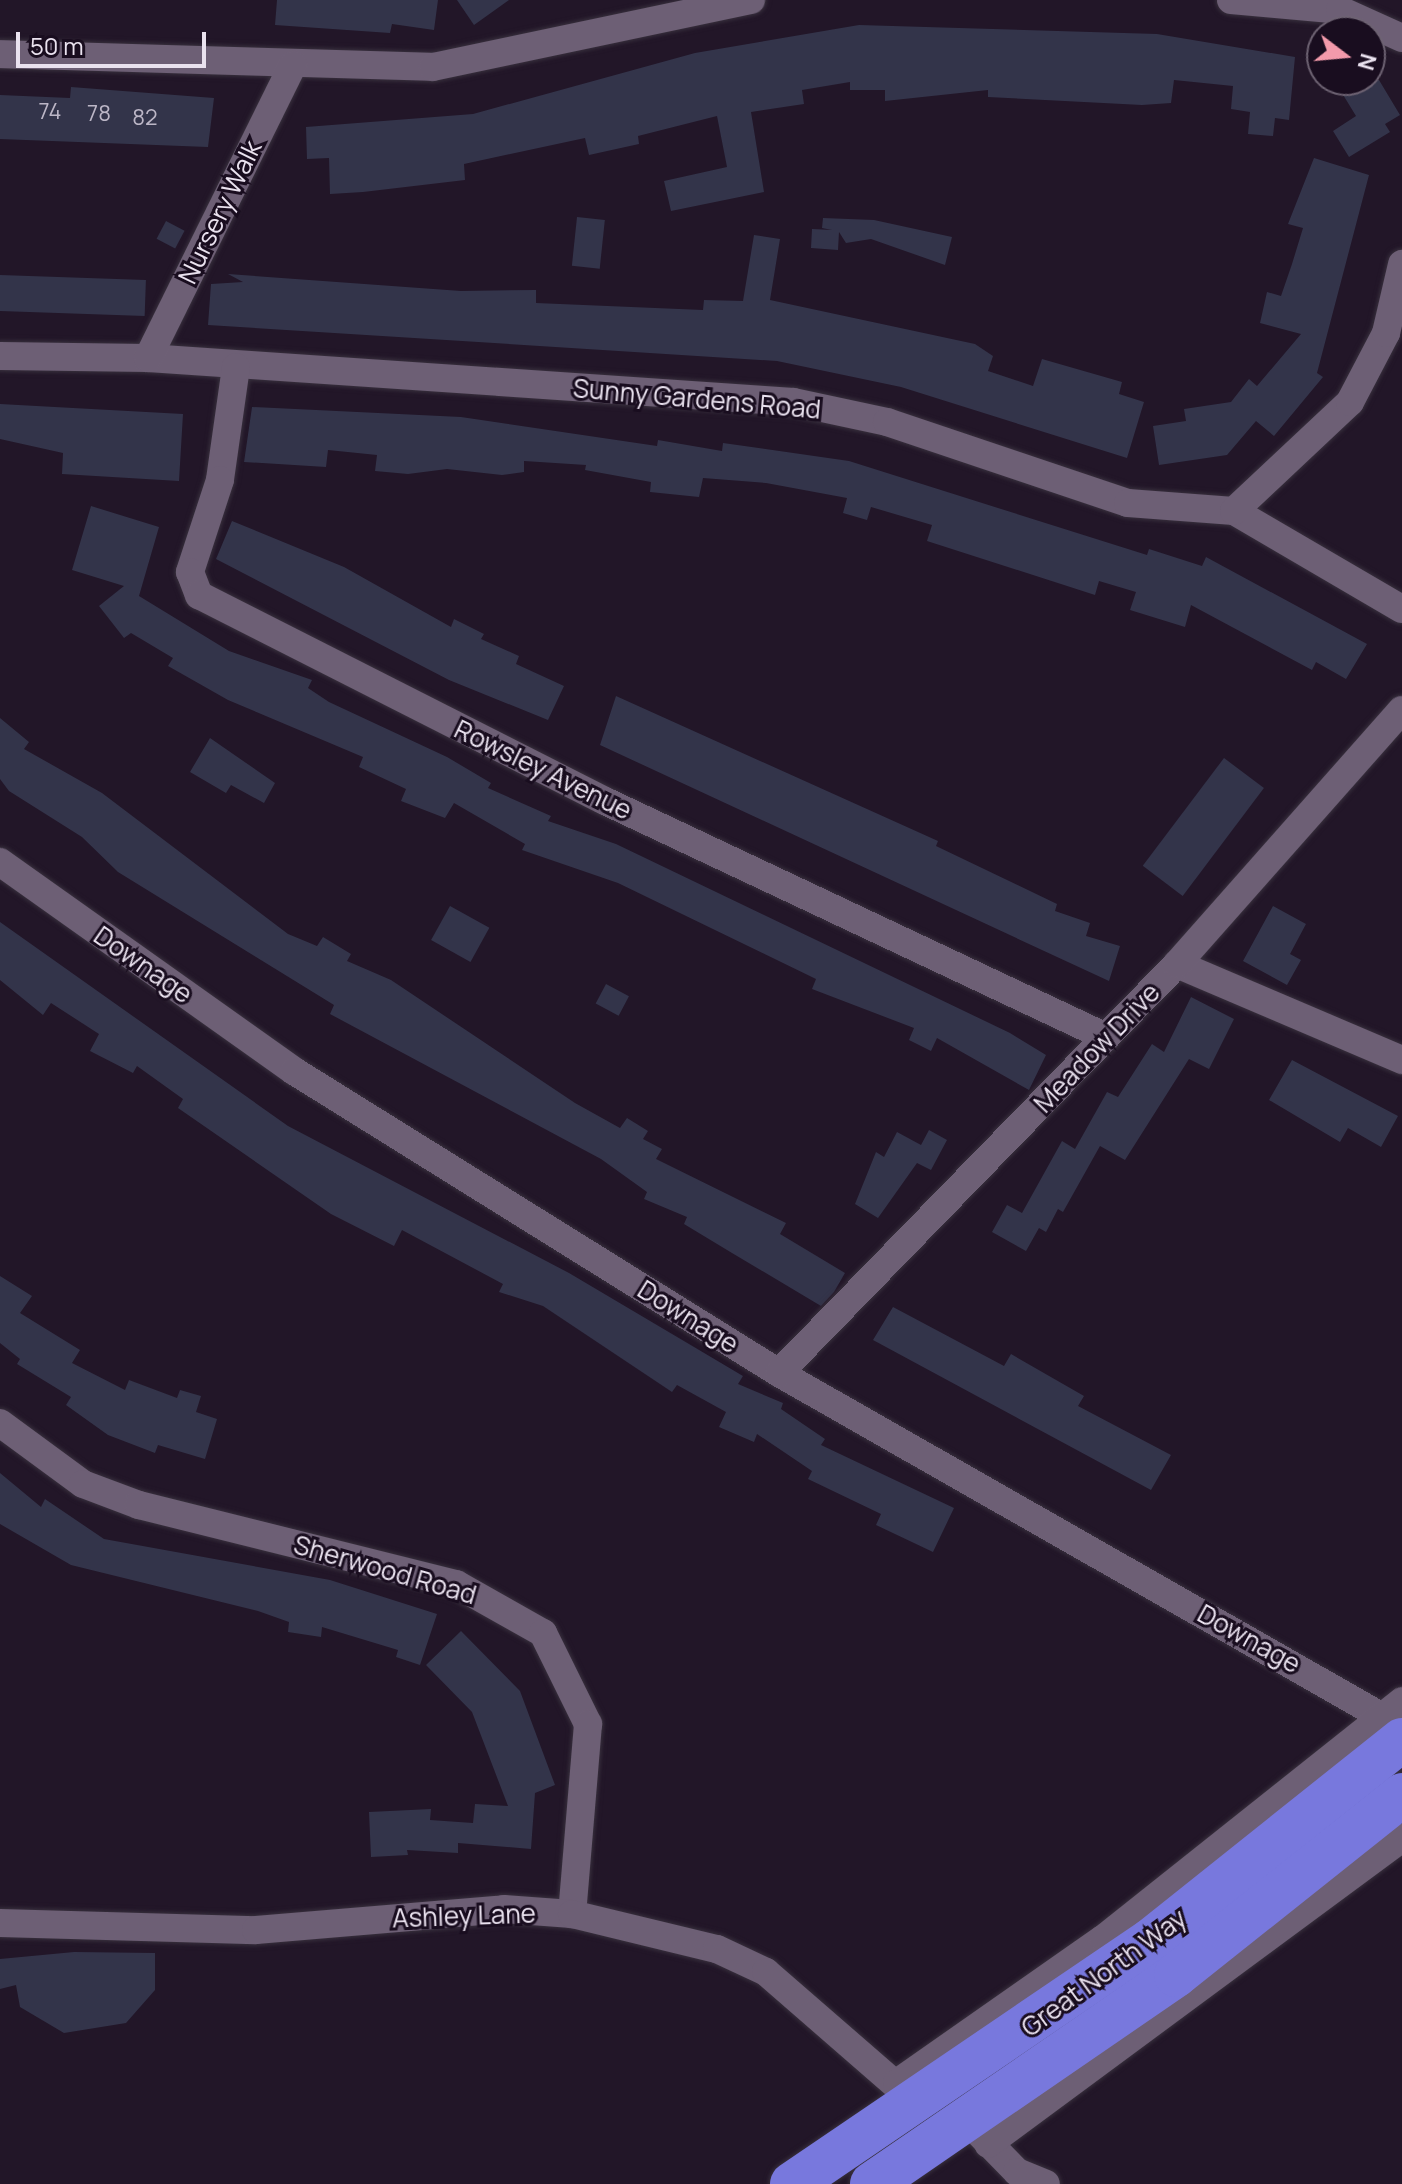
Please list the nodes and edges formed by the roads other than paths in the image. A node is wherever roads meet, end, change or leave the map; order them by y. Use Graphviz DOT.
graph roads {
  1 [pos="751,0"];
  2 [pos="1231,0"];
  3 [pos="1402,38"];
  4 [pos="0,54"];
  5 [pos="293,65"];
  6 [pos="1402,264"];
  7 [pos="0,356"];
  8 [pos="148,358"];
  9 [pos="236,367"];
  10 [pos="1234,511"];
  11 [pos="1402,609"];
  12 [pos="1402,710"];
  13 [pos="0,862"];
  14 [pos="1177,964"];
  15 [pos="1106,1037"];
  16 [pos="1402,1060"];
  17 [pos="779,1373"];
  18 [pos="0,1423"];
  19 [pos="1398,1722"];
  20 [pos="1402,1795"];
  21 [pos="1402,1838"];
  22 [pos="572,1914"];
  23 [pos="0,1923"];
  24 [pos="908,2093"];
  25 [pos="978,2132"];
  26 [pos="792,2184"];
  27 [pos="872,2184"];
  28 [pos="1046,2184"];
  1 -- 5 [label="street"];
  2 -- 3 [label="street"];
  4 -- 5 [label="street"];
  5 -- 8 [label="street, Nursery Walk"];
  6 -- 10 [label="street"];
  7 -- 8 [label="street, Sunny Gardens Road"];
  8 -- 9 [label="street, Sunny Gardens Road"];
  9 -- 10 [label="street, Sunny Gardens Road"];
  9 -- 15 [label="street, Rowsley Avenue"];
  10 -- 11 [label="street, Sunny Gardens Road"];
  12 -- 14 [label="street, Meadow Drive"];
  13 -- 17 [label="street, Downage"];
  14 -- 15 [label="street, Meadow Drive"];
  14 -- 16 [label="street"];
  15 -- 17 [label="street, Meadow Drive"];
  17 -- 19 [label="street, Downage"];
  18 -- 22 [label="street, Sherwood Road"];
  19 -- 24 [label="highway, Great North Way"];
  20 -- 25 [label="highway, Great North Way"];
  21 -- 25 [label="street, Great North Way"];
  22 -- 23 [label="street, Ashley Lane"];
  22 -- 24 [label="street, Ashley Lane"];
  24 -- 26 [label="highway, Great North Way"];
  25 -- 27 [label="highway, Great North Way"];
  25 -- 28 [label="street"];
}
